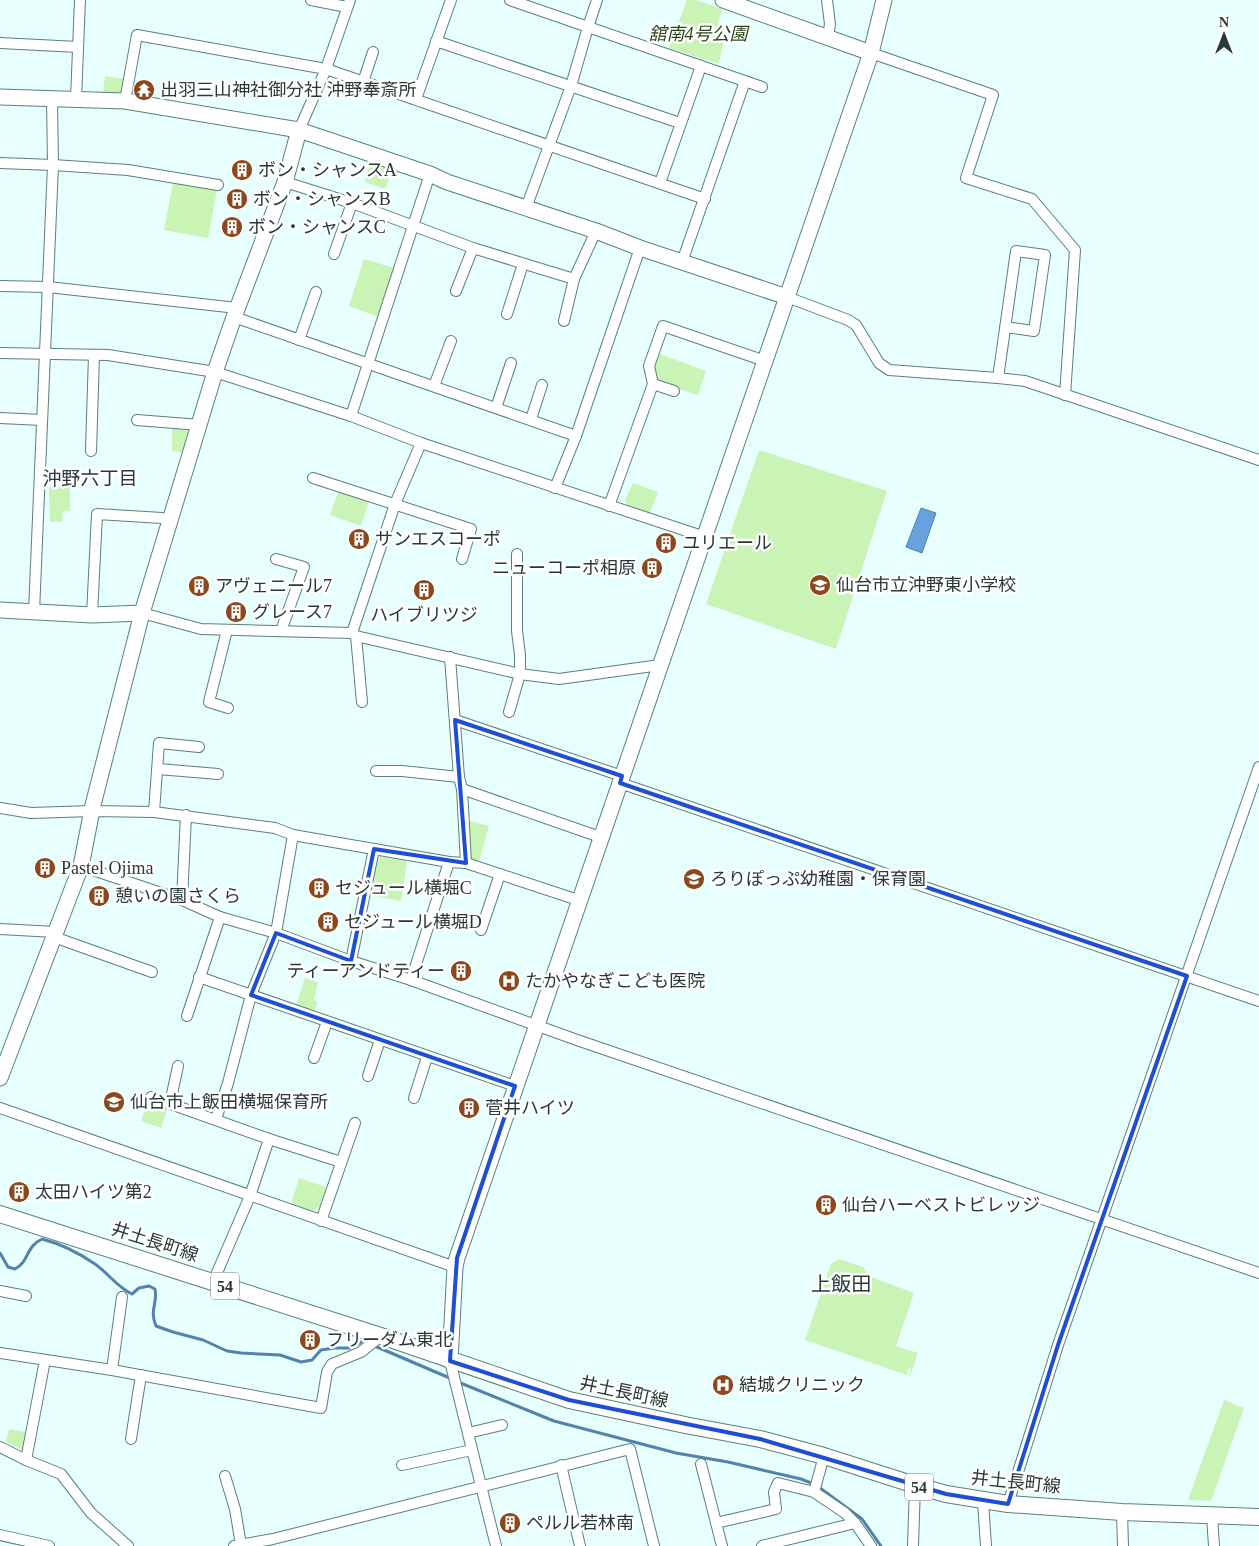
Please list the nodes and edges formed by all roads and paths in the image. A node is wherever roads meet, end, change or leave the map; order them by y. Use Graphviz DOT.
graph roads {
  1 [pos="80,0"];
  2 [pos="311,0"];
  3 [pos="451,0"];
  4 [pos="510,0"];
  5 [pos="597,0"];
  6 [pos="723,0"];
  7 [pos="827,0"];
  8 [pos="884,0"];
  9 [pos="349,4"];
  10 [pos="588,27"];
  11 [pos="828,38"];
  12 [pos="436,41"];
  13 [pos="0,43"];
  14 [pos="78,46"];
  15 [pos="373,52"];
  16 [pos="871,53"];
  17 [pos="700,66"];
  18 [pos="326,69"];
  19 [pos="745,81"];
  20 [pos="363,82"];
  21 [pos="571,86"];
  22 [pos="762,87"];
  23 [pos="0,97"];
  24 [pos="52,99"];
  25 [pos="76,99"];
  26 [pos="416,99"];
  27 [pos="125,101"];
  28 [pos="680,123"];
  29 [pos="299,130"];
  30 [pos="549,146"];
  31 [pos="0,163"];
  32 [pos="53,165"];
  33 [pos="430,174"];
  34 [pos="285,182"];
  35 [pos="660,183"];
  36 [pos="218,184"];
  37 [pos="705,199"];
  38 [pos="352,203"];
  39 [pos="526,208"];
  40 [pos="413,224"];
  41 [pos="596,231"];
  42 [pos="473,248"];
  43 [pos="640,248"];
  44 [pos="334,254"];
  45 [pos="682,262"];
  46 [pos="523,264"];
  47 [pos="574,279"];
  48 [pos="0,286"];
  49 [pos="48,287"];
  50 [pos="456,291"];
  51 [pos="316,292"];
  52 [pos="787,297"];
  53 [pos="235,313"];
  54 [pos="507,314"];
  55 [pos="564,321"];
  56 [pos="1005,327"];
  57 [pos="299,340"];
  58 [pos="451,341"];
  59 [pos="0,353"];
  60 [pos="44,354"];
  61 [pos="94,355"];
  62 [pos="765,361"];
  63 [pos="511,363"];
  64 [pos="368,364"];
  65 [pos="215,372"];
  66 [pos="998,378"];
  67 [pos="653,384"];
  68 [pos="542,385"];
  69 [pos="434,386"];
  70 [pos="674,391"];
  71 [pos="1065,395"];
  72 [pos="496,408"];
  73 [pos="351,416"];
  74 [pos="0,418"];
  75 [pos="531,419"];
  76 [pos="42,420"];
  77 [pos="137,420"];
  78 [pos="200,424"];
  79 [pos="576,436"];
  80 [pos="421,443"];
  81 [pos="91,451"];
  82 [pos="1259,460"];
  83 [pos="313,478"];
  84 [pos="555,488"];
  85 [pos="395,504"];
  86 [pos="609,506"];
  87 [pos="170,520"];
  88 [pos="704,537"];
  89 [pos="517,554"];
  90 [pos="276,559"];
  91 [pos="462,560"];
  92 [pos="0,610"];
  93 [pos="34,612"];
  94 [pos="142,613"];
  95 [pos="92,615"];
  96 [pos="228,630"];
  97 [pos="281,631"];
  98 [pos="354,634"];
  99 [pos="450,657"];
  100 [pos="660,666"];
  101 [pos="520,674"];
  102 [pos="362,702"];
  103 [pos="228,708"];
  104 [pos="509,712"];
  105 [pos="455,720"];
  106 [pos="199,748"];
  107 [pos="1259,766"];
  108 [pos="158,769"];
  109 [pos="376,771"];
  110 [pos="218,774"];
  111 [pos="459,777"];
  112 [pos="621,780"];
  113 [pos="462,789"];
  114 [pos="0,808"];
  115 [pos="92,811"];
  116 [pos="154,812"];
  117 [pos="186,815"];
  118 [pos="293,835"];
  119 [pos="600,837"];
  120 [pos="374,849"];
  121 [pos="449,862"];
  122 [pos="466,863"];
  123 [pos="81,866"];
  124 [pos="500,874"];
  125 [pos="182,900"];
  126 [pos="578,900"];
  127 [pos="220,917"];
  128 [pos="0,929"];
  129 [pos="481,930"];
  130 [pos="276,933"];
  131 [pos="55,935"];
  132 [pos="351,961"];
  133 [pos="152,972"];
  134 [pos="1187,976"];
  135 [pos="199,977"];
  136 [pos="411,980"];
  137 [pos="251,995"];
  138 [pos="1259,1001"];
  139 [pos="187,1016"];
  140 [pos="327,1022"];
  141 [pos="536,1024"];
  142 [pos="380,1040"];
  143 [pos="427,1057"];
  144 [pos="314,1058"];
  145 [pos="178,1066"];
  146 [pos="368,1076"];
  147 [pos="0,1078"];
  148 [pos="515,1086"];
  149 [pos="151,1097"];
  150 [pos="414,1098"];
  151 [pos="170,1103"];
  152 [pos="0,1108"];
  153 [pos="216,1119"];
  154 [pos="355,1123"];
  155 [pos="270,1139"];
  156 [pos="341,1162"];
  157 [pos="250,1196"];
  158 [pos="0,1214"];
  159 [pos="1103,1218"];
  160 [pos="321,1221"];
  161 [pos="455,1266"];
  162 [pos="1259,1272"];
  163 [pos="213,1282"];
  164 [pos="0,1291"];
  165 [pos="26,1296"];
  166 [pos="122,1297"];
  167 [pos="379,1338"];
  168 [pos="0,1353"];
  169 [pos="45,1360"];
  170 [pos="450,1361"];
  171 [pos="112,1370"];
  172 [pos="141,1375"];
  173 [pos="502,1425"];
  174 [pos="468,1433"];
  175 [pos="131,1439"];
  176 [pos="0,1447"];
  177 [pos="472,1450"];
  178 [pos="824,1456"];
  179 [pos="26,1460"];
  180 [pos="701,1464"];
  181 [pos="402,1465"];
  182 [pos="561,1465"];
  183 [pos="225,1476"];
  184 [pos="915,1485"];
  185 [pos="481,1486"];
  186 [pos="816,1486"];
  187 [pos="983,1501"];
  188 [pos="1008,1504"];
  189 [pos="1122,1512"];
  190 [pos="1212,1516"];
  191 [pos="1259,1517"];
  192 [pos="716,1523"];
  193 [pos="855,1523"];
  194 [pos="0,1535"];
  195 [pos="274,1542"];
  196 [pos="36,1544"];
  197 [pos="493,1545"];
  198 [pos="50,1546"];
  199 [pos="131,1546"];
  200 [pos="238,1546"];
  201 [pos="580,1546"];
  202 [pos="654,1546"];
  203 [pos="722,1546"];
  204 [pos="762,1546"];
  205 [pos="871,1546"];
  206 [pos="913,1546"];
  207 [pos="986,1546"];
  208 [pos="1123,1546"];
  209 [pos="1214,1546"];
  1 -- 14 [label="street"];
  2 -- 9 [label="street"];
  3 -- 12 [label="street"];
  4 -- 10 [label="street"];
  5 -- 10 [label="street"];
  6 -- 11 [label="street"];
  7 -- 11 [label="street"];
  8 -- 16 [label="street"];
  9 -- 18 [label="street"];
  10 -- 17 [label="street"];
  10 -- 21 [label="street"];
  11 -- 16 [label="street"];
  12 -- 21 [label="street"];
  12 -- 26 [label="street"];
  13 -- 14 [label="street"];
  14 -- 25 [label="street"];
  15 -- 20 [label="street"];
  16 -- 52 [label="street"];
  16 -- 71 [label="street"];
  17 -- 19 [label="street"];
  17 -- 28 [label="street"];
  18 -- 20 [label="street"];
  18 -- 27 [label="street"];
  18 -- 29 [label="street"];
  19 -- 22 [label="street"];
  19 -- 37 [label="street"];
  20 -- 26 [label="street"];
  21 -- 28 [label="street"];
  21 -- 30 [label="street"];
  23 -- 24 [label="street"];
  24 -- 25 [label="street"];
  24 -- 32 [label="street"];
  25 -- 27 [label="street"];
  26 -- 30 [label="street"];
  27 -- 29 [label="street"];
  28 -- 35 [label="street"];
  29 -- 33 [label="street"];
  29 -- 34 [label="street"];
  30 -- 35 [label="street"];
  30 -- 39 [label="street"];
  31 -- 32 [label="street"];
  32 -- 36 [label="street"];
  32 -- 49 [label="street"];
  33 -- 39 [label="street"];
  33 -- 40 [label="street"];
  34 -- 38 [label="street"];
  34 -- 53 [label="street"];
  35 -- 37 [label="street"];
  37 -- 45 [label="street"];
  38 -- 40 [label="street"];
  38 -- 44 [label="street"];
  39 -- 41 [label="street"];
  40 -- 42 [label="street"];
  40 -- 64 [label="street"];
  41 -- 43 [label="street"];
  41 -- 47 [label="street"];
  42 -- 46 [label="street"];
  42 -- 50 [label="street"];
  43 -- 45 [label="street"];
  43 -- 79 [label="street"];
  45 -- 52 [label="street"];
  46 -- 47 [label="street"];
  46 -- 54 [label="street"];
  47 -- 55 [label="street"];
  48 -- 49 [label="street"];
  49 -- 53 [label="street"];
  49 -- 60 [label="street"];
  51 -- 57 [label="street"];
  52 -- 62 [label="street"];
  52 -- 66 [label="street"];
  53 -- 57 [label="street"];
  53 -- 65 [label="street"];
  56 -- 56 [label="street"];
  56 -- 66 [label="street"];
  57 -- 64 [label="street"];
  58 -- 69 [label="street"];
  59 -- 60 [label="street"];
  60 -- 61 [label="street"];
  60 -- 76 [label="street"];
  61 -- 65 [label="street"];
  61 -- 81 [label="street"];
  62 -- 67 [label="street"];
  62 -- 88 [label="street"];
  63 -- 72 [label="street"];
  64 -- 69 [label="street"];
  64 -- 73 [label="street"];
  65 -- 73 [label="street"];
  65 -- 78 [label="street"];
  66 -- 71 [label="street"];
  67 -- 70 [label="street"];
  67 -- 86 [label="street"];
  68 -- 75 [label="street"];
  69 -- 72 [label="street"];
  71 -- 82 [label="street"];
  72 -- 75 [label="street"];
  73 -- 80 [label="street"];
  74 -- 76 [label="street"];
  75 -- 79 [label="street"];
  76 -- 93 [label="street"];
  77 -- 78 [label="street"];
  78 -- 87 [label="street"];
  79 -- 84 [label="street"];
  80 -- 84 [label="street"];
  80 -- 85 [label="street"];
  83 -- 85 [label="street"];
  84 -- 86 [label="street"];
  85 -- 91 [label="street"];
  85 -- 98 [label="street"];
  86 -- 88 [label="street"];
  87 -- 94 [label="street"];
  87 -- 95 [label="street"];
  88 -- 100 [label="street"];
  89 -- 101 [label="street"];
  90 -- 97 [label="street"];
  92 -- 93 [label="street"];
  93 -- 95 [label="street"];
  94 -- 95 [label="street"];
  94 -- 96 [label="street"];
  94 -- 115 [label="street"];
  96 -- 97 [label="street"];
  96 -- 103 [label="street"];
  97 -- 98 [label="street"];
  98 -- 99 [label="street"];
  98 -- 102 [label="street"];
  99 -- 101 [label="street"];
  99 -- 105 [label="street"];
  100 -- 101 [label="street"];
  100 -- 112 [label="street"];
  101 -- 104 [label="street"];
  105 -- 111 [label="street"];
  105 -- 112 [label="street"];
  106 -- 108 [label="street"];
  107 -- 134 [label="street"];
  108 -- 110 [label="street"];
  108 -- 116 [label="street"];
  109 -- 111 [label="street"];
  111 -- 113 [label="street"];
  112 -- 119 [label="street"];
  112 -- 134 [label="street"];
  113 -- 119 [label="street"];
  113 -- 122 [label="street"];
  114 -- 115 [label="street"];
  115 -- 116 [label="street"];
  115 -- 123 [label="street"];
  116 -- 117 [label="street"];
  117 -- 118 [label="street"];
  117 -- 125 [label="street"];
  118 -- 120 [label="street"];
  118 -- 130 [label="street"];
  119 -- 126 [label="street"];
  120 -- 121 [label="street"];
  120 -- 132 [label="street"];
  121 -- 122 [label="street"];
  121 -- 136 [label="street"];
  122 -- 124 [label="street"];
  123 -- 125 [label="street"];
  123 -- 131 [label="street"];
  124 -- 126 [label="street"];
  124 -- 129 [label="street"];
  125 -- 127 [label="street"];
  126 -- 141 [label="street"];
  127 -- 130 [label="street"];
  127 -- 135 [label="street"];
  128 -- 131 [label="street"];
  130 -- 132 [label="street"];
  130 -- 137 [label="street"];
  131 -- 133 [label="street"];
  131 -- 147 [label="street"];
  132 -- 136 [label="street"];
  134 -- 138 [label="street"];
  134 -- 159 [label="street"];
  135 -- 137 [label="street"];
  135 -- 139 [label="street"];
  136 -- 141 [label="street"];
  137 -- 140 [label="street"];
  137 -- 153 [label="street"];
  140 -- 142 [label="street"];
  140 -- 144 [label="street"];
  141 -- 148 [label="street"];
  141 -- 159 [label="street"];
  142 -- 143 [label="street"];
  142 -- 146 [label="street"];
  143 -- 148 [label="street"];
  143 -- 150 [label="street"];
  145 -- 151 [label="street"];
  148 -- 161 [label="street"];
  149 -- 151 [label="street"];
  151 -- 153 [label="street"];
  152 -- 157 [label="street"];
  153 -- 155 [label="street"];
  154 -- 156 [label="street"];
  155 -- 156 [label="street"];
  155 -- 157 [label="street"];
  156 -- 160 [label="street"];
  157 -- 160 [label="street"];
  157 -- 163 [label="street"];
  158 -- 163 [label="main road, 井土長町線 / 54"];
  159 -- 162 [label="street"];
  159 -- 188 [label="street"];
  160 -- 161 [label="street"];
  161 -- 170 [label="street"];
  163 -- 167 [label="main road, 井土長町線 / 54"];
  164 -- 165 [label="street"];
  166 -- 171 [label="street"];
  167 -- 170 [label="main road, 井土長町線 / 54"];
  167 -- 172 [label="street"];
  168 -- 169 [label="street"];
  169 -- 171 [label="street"];
  169 -- 179 [label="street"];
  170 -- 174 [label="street"];
  170 -- 178 [label="main road, 井土長町線 / 54"];
  171 -- 172 [label="street"];
  172 -- 175 [label="street"];
  173 -- 174 [label="street"];
  174 -- 177 [label="street"];
  176 -- 179 [label="street"];
  177 -- 181 [label="street"];
  177 -- 185 [label="street"];
  178 -- 184 [label="main road, 井土長町線 / 54"];
  178 -- 186 [label="street"];
  179 -- 199 [label="street"];
  180 -- 192 [label="street"];
  182 -- 185 [label="street"];
  182 -- 201 [label="street"];
  182 -- 202 [label="street"];
  183 -- 200 [label="street"];
  184 -- 187 [label="main road, 井土長町線 / 54"];
  184 -- 206 [label="street"];
  185 -- 195 [label="street"];
  185 -- 197 [label="street"];
  186 -- 192 [label="street"];
  186 -- 193 [label="street"];
  187 -- 188 [label="main road, 井土長町線 / 54"];
  187 -- 207 [label="street"];
  188 -- 189 [label="main road, 井土長町線 / 54"];
  189 -- 190 [label="main road, 井土長町線 / 54"];
  189 -- 208 [label="street"];
  190 -- 191 [label="main road, 井土長町線 / 54"];
  190 -- 209 [label="street"];
  192 -- 203 [label="street"];
  193 -- 204 [label="street"];
  193 -- 205 [label="street"];
  194 -- 196 [label="street"];
  195 -- 200 [label="street"];
  196 -- 198 [label="street"];
}
